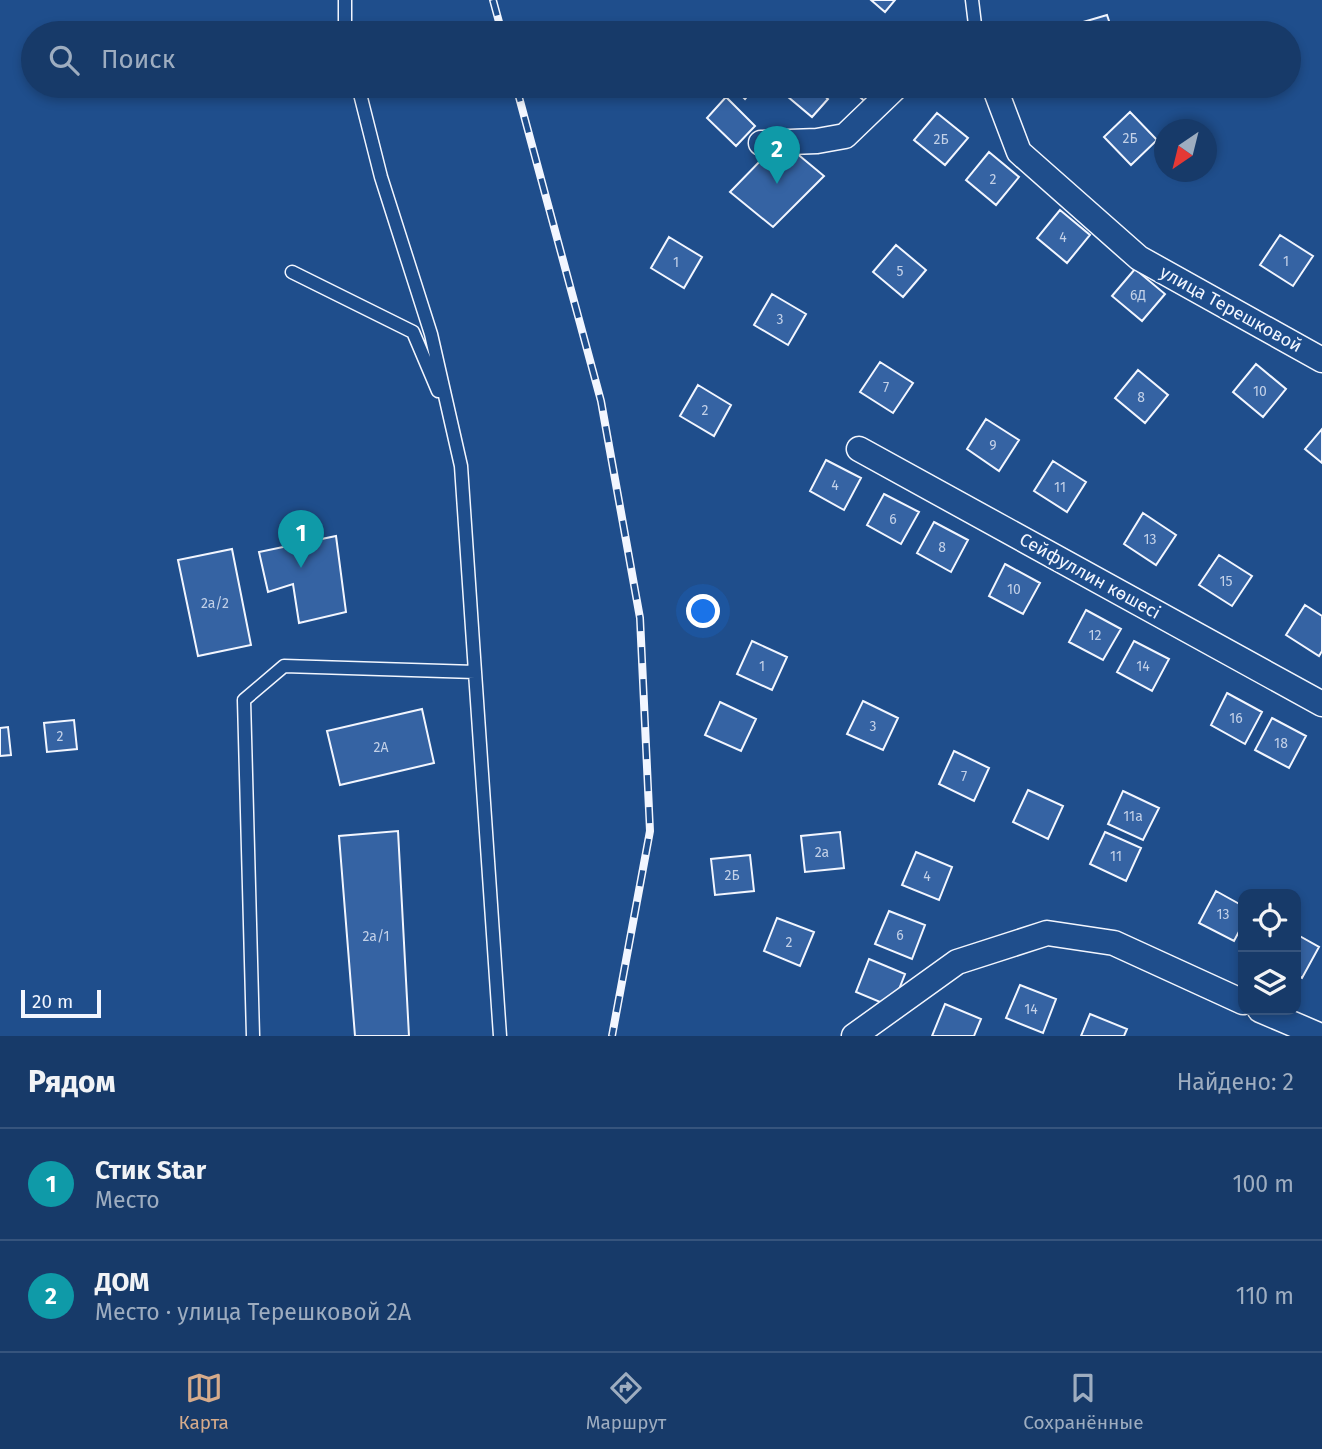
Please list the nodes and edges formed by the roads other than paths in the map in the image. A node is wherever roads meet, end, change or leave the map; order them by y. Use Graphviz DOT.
graph roads {
  1 [pos="345,0"];
  2 [pos="971,0"];
  3 [pos="345,21"];
  4 [pos="974,21"];
  5 [pos="361,98"];
  6 [pos="885,98"];
  7 [pos="998,98"];
  8 [pos="761,143"];
  9 [pos="292,272"];
  10 [pos="1322,360"];
  11 [pos="451,420"];
  12 [pos="859,449"];
  13 [pos="475,672"];
  14 [pos="1322,704"];
  15 [pos="1238,1000"];
  16 [pos="1272,1015"];
  17 [pos="253,1036"];
  18 [pos="500,1036"];
  19 [pos="854,1036"];
  20 [pos="1321,1036"];
  1 -- 3 [label="lane"];
  2 -- 4 [label="lane"];
  5 -- 11 [label="lane"];
  6 -- 8 [label="street"];
  7 -- 10 [label="street, улица Терешковой"];
  9 -- 11 [label="lane"];
  11 -- 13 [label="lane"];
  12 -- 14 [label="street, Сейфуллин көшесі"];
  13 -- 17 [label="lane"];
  13 -- 18 [label="lane"];
  15 -- 19 [label="street"];
  16 -- 20 [label="street"];
}
